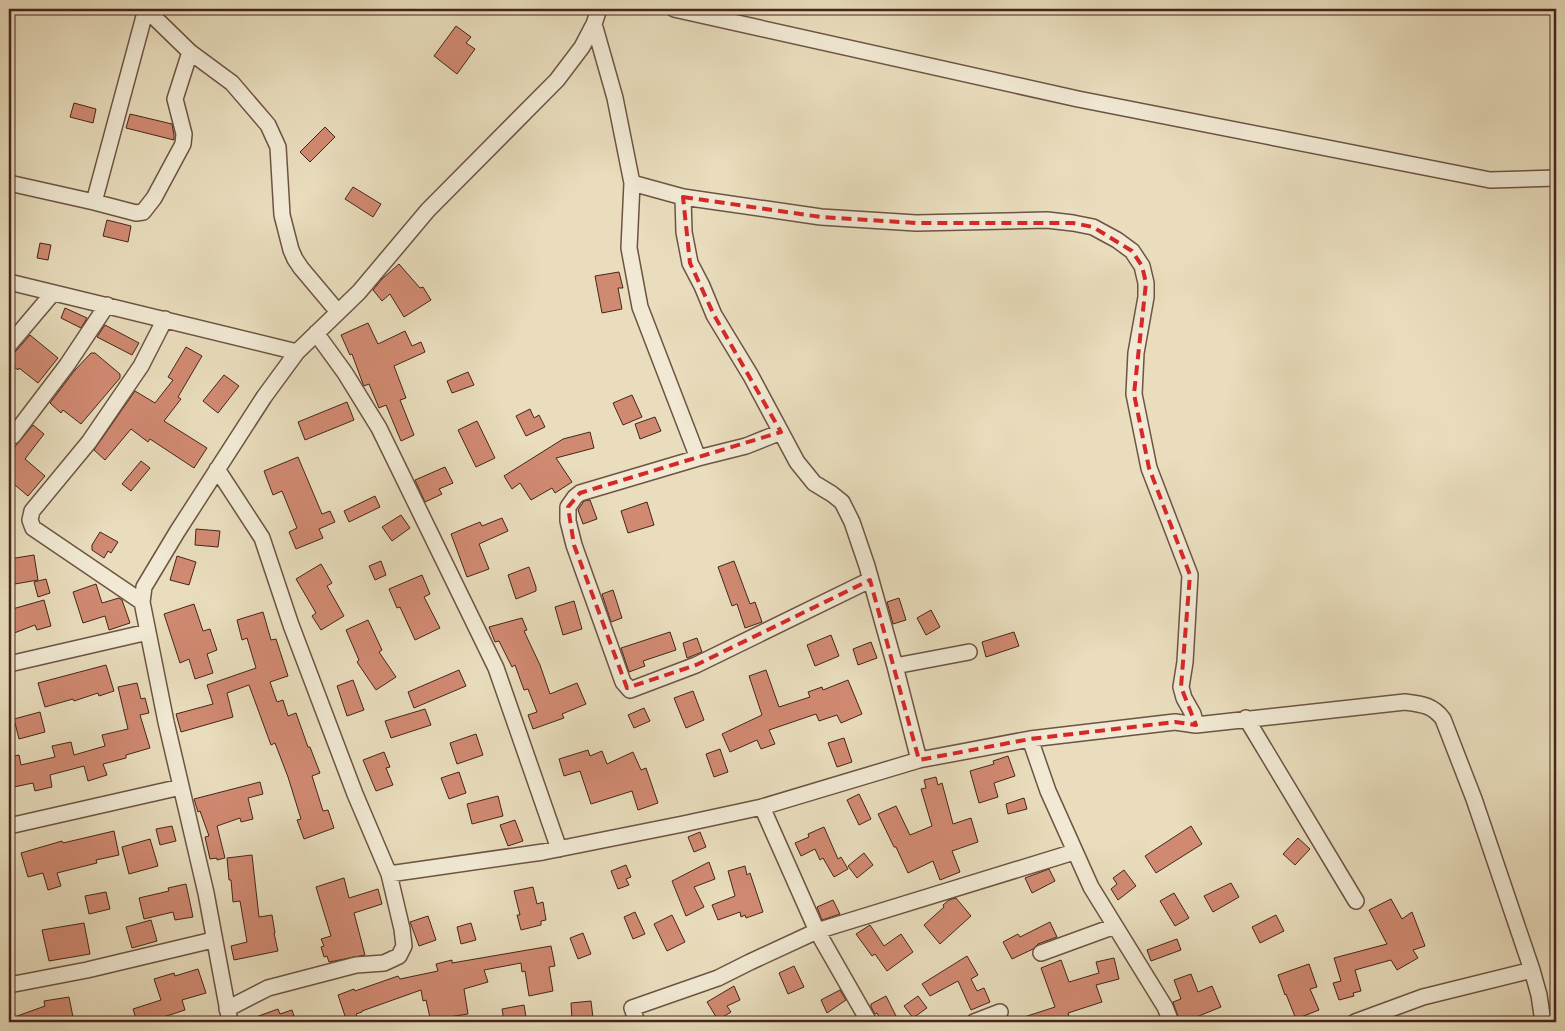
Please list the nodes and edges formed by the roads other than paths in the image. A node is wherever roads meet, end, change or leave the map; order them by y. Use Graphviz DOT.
graph roads {
  1 [pos="147,9"];
  2 [pos="599,9"];
  3 [pos="674,9"];
  4 [pos="594,24"];
  5 [pos="190,52"];
  6 [pos="1556,178"];
  7 [pos="9,183"];
  8 [pos="632,183"];
  9 [pos="683,198"];
  10 [pos="94,202"];
  11 [pos="9,282"];
  12 [pos="53,293"];
  13 [pos="107,305"];
  14 [pos="338,312"];
  15 [pos="165,319"];
  16 [pos="316,333"];
  17 [pos="9,345"];
  18 [pos="297,352"];
  19 [pos="781,432"];
  20 [pos="13,436"];
  21 [pos="698,458"];
  22 [pos="217,470"];
  23 [pos="870,580"];
  24 [pos="142,602"];
  25 [pos="148,632"];
  26 [pos="969,652"];
  27 [pos="9,664"];
  28 [pos="895,666"];
  29 [pos="1246,718"];
  30 [pos="1196,725"];
  31 [pos="1030,739"];
  32 [pos="919,760"];
  33 [pos="181,787"];
  34 [pos="762,807"];
  35 [pos="9,826"];
  36 [pos="559,849"];
  37 [pos="1074,852"];
  38 [pos="389,874"];
  39 [pos="1356,901"];
  40 [pos="1115,926"];
  41 [pos="817,931"];
  42 [pos="214,940"];
  43 [pos="1041,953"];
  44 [pos="1532,970"];
  45 [pos="9,985"];
  46 [pos="1000,1012"];
  47 [pos="228,1016"];
  48 [pos="637,1022"];
  49 [pos="869,1022"];
  50 [pos="974,1022"];
  51 [pos="1171,1022"];
  52 [pos="1355,1022"];
  53 [pos="1543,1022"];
  1 -- 5 [label="street"];
  1 -- 10 [label="street"];
  2 -- 4 [label="street"];
  3 -- 6 [label="street"];
  4 -- 8 [label="street"];
  4 -- 14 [label="street"];
  5 -- 10 [label="street"];
  5 -- 14 [label="street"];
  7 -- 10 [label="street"];
  8 -- 9 [label="street"];
  8 -- 21 [label="street"];
  9 -- 19 [label="street"];
  9 -- 30 [label="street"];
  11 -- 12 [label="street"];
  12 -- 13 [label="street"];
  12 -- 17 [label="street"];
  13 -- 15 [label="street"];
  13 -- 20 [label="street"];
  14 -- 16 [label="street"];
  15 -- 18 [label="street"];
  15 -- 24 [label="street"];
  16 -- 18 [label="street"];
  16 -- 36 [label="street"];
  18 -- 22 [label="street"];
  19 -- 21 [label="street"];
  19 -- 23 [label="street"];
  21 -- 23 [label="street"];
  22 -- 24 [label="street"];
  22 -- 38 [label="street"];
  23 -- 28 [label="street"];
  24 -- 25 [label="street"];
  25 -- 27 [label="street"];
  25 -- 33 [label="street"];
  26 -- 28 [label="street"];
  28 -- 32 [label="street"];
  29 -- 30 [label="street"];
  29 -- 39 [label="street"];
  29 -- 44 [label="street"];
  30 -- 31 [label="street"];
  31 -- 32 [label="street"];
  31 -- 37 [label="street"];
  32 -- 34 [label="street"];
  33 -- 35 [label="street"];
  33 -- 42 [label="street"];
  34 -- 36 [label="street"];
  34 -- 41 [label="street"];
  36 -- 38 [label="street"];
  37 -- 40 [label="street"];
  37 -- 41 [label="street"];
  38 -- 47 [label="street"];
  40 -- 43 [label="street"];
  40 -- 51 [label="street"];
  41 -- 48 [label="street"];
  41 -- 49 [label="street"];
  42 -- 45 [label="street"];
  42 -- 47 [label="street"];
  44 -- 52 [label="street"];
  44 -- 53 [label="street"];
  46 -- 50 [label="street"];
}
